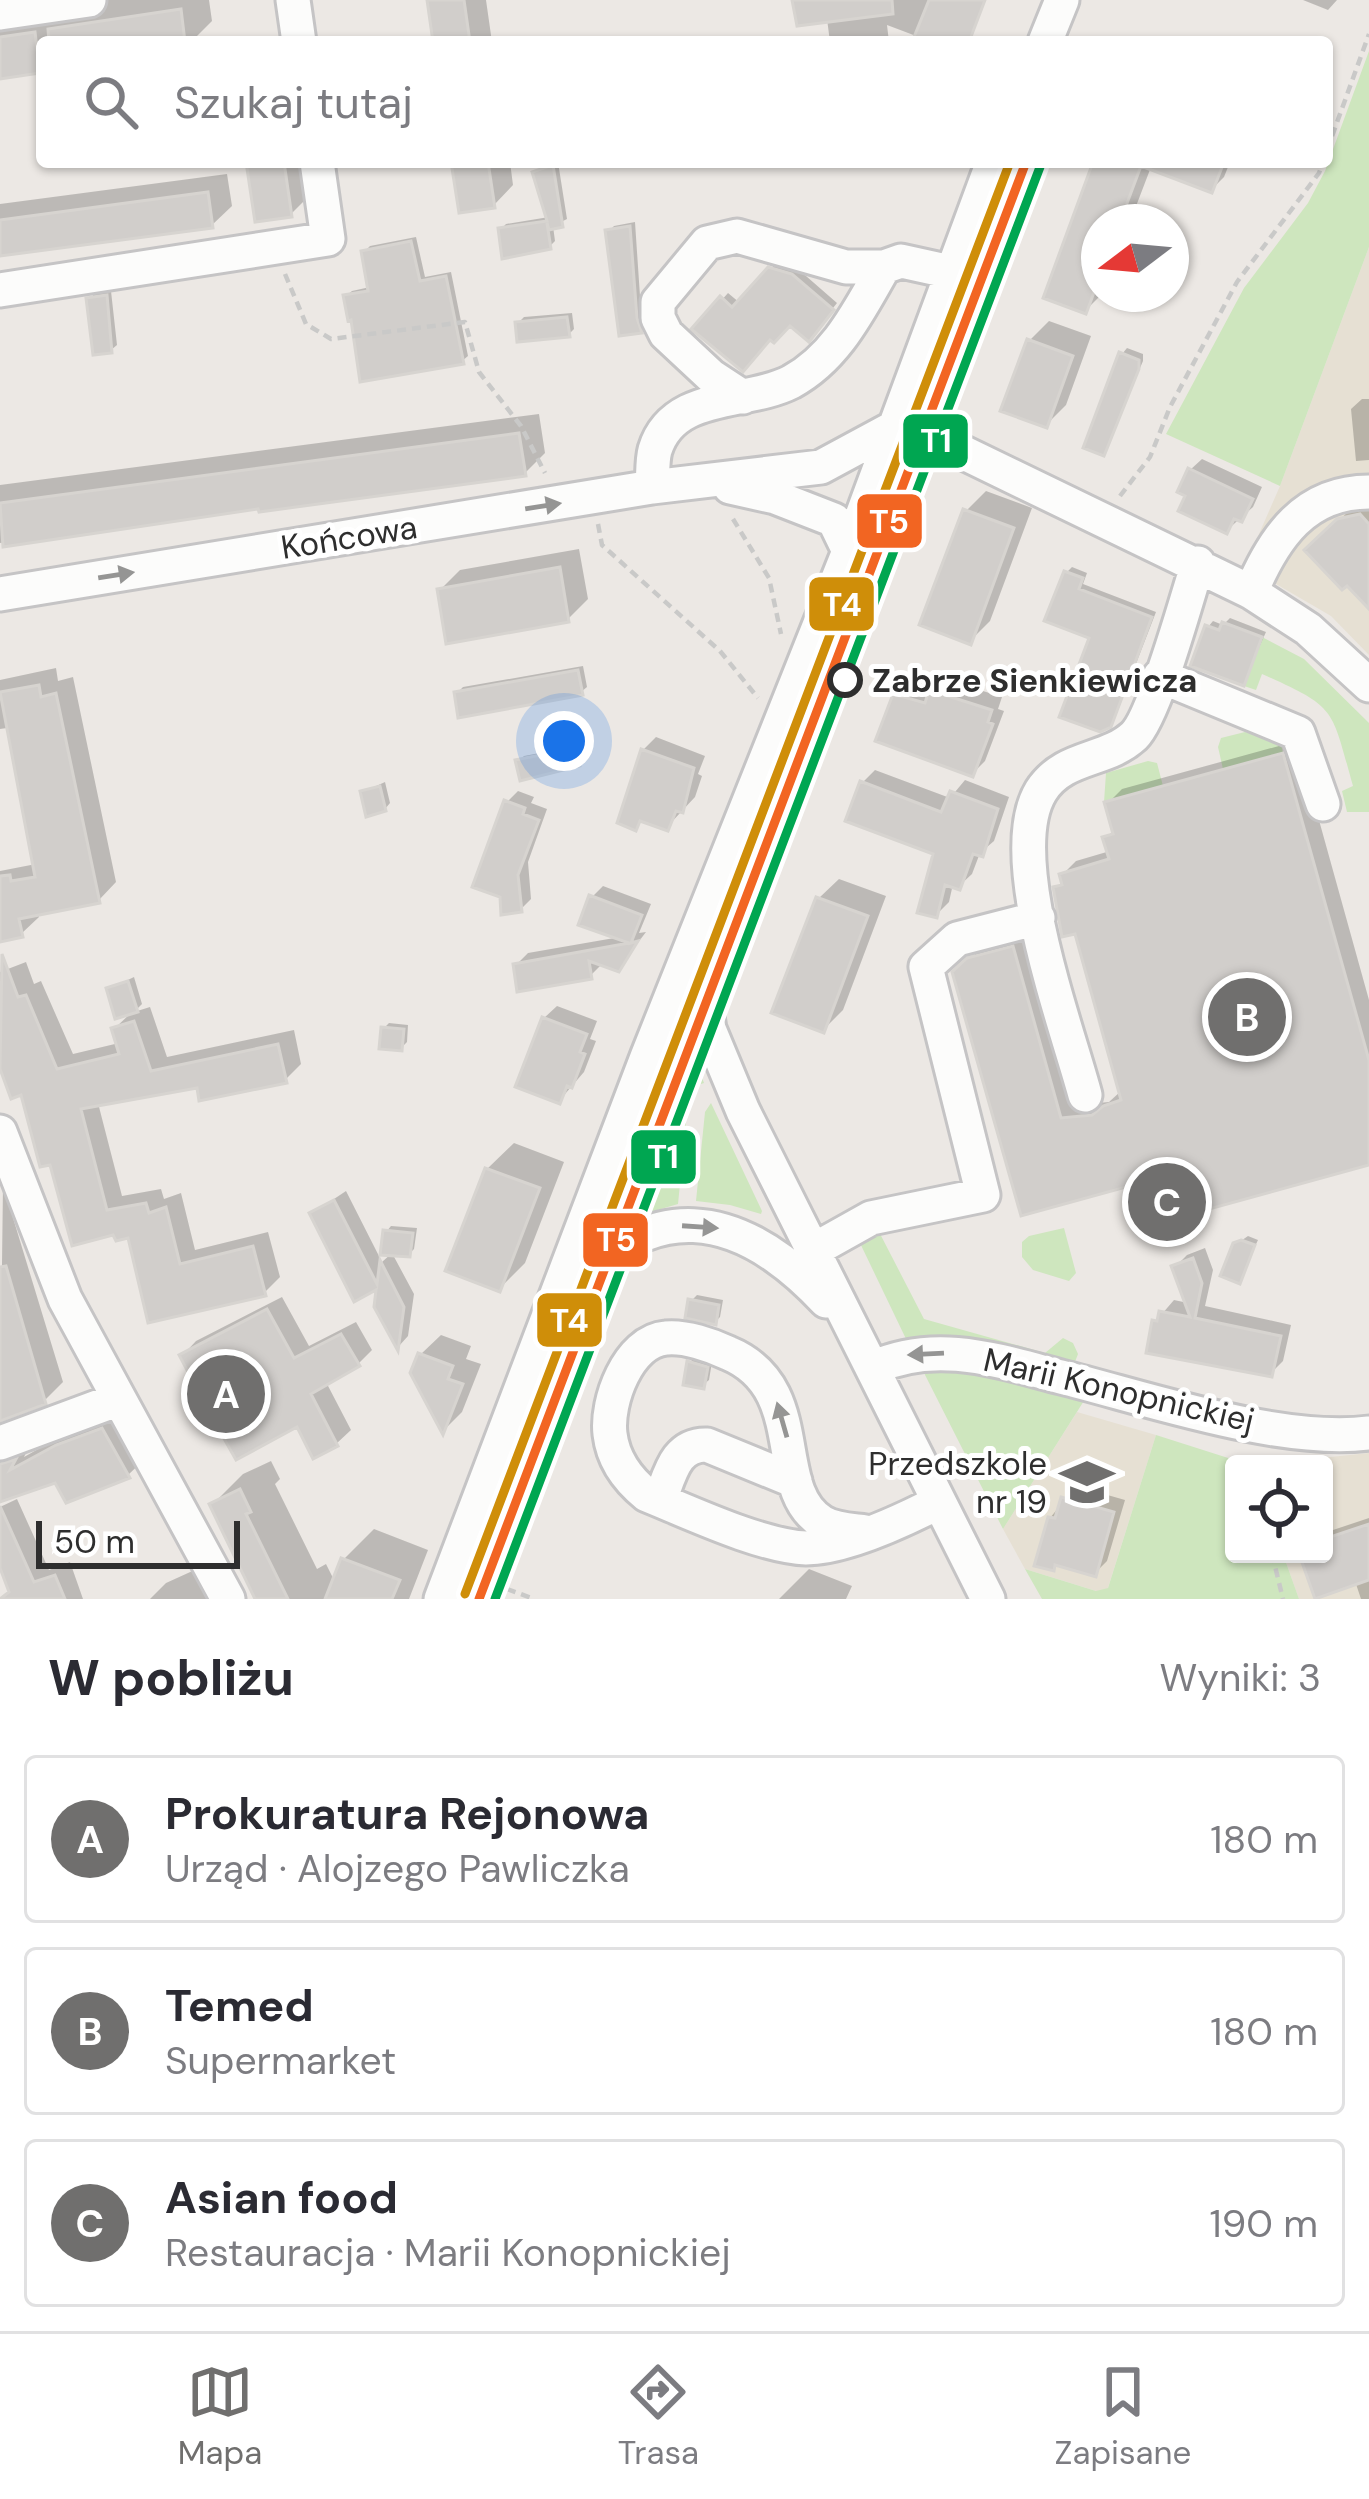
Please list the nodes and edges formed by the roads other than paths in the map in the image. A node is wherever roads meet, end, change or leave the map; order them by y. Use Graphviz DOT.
graph roads {
  1 [pos="89,0"];
  2 [pos="293,0"];
  3 [pos="1062,0"];
  4 [pos="0,13"];
  5 [pos="298,36"];
  6 [pos="1047,36"];
  7 [pos="318,168"];
  8 [pos="991,168"];
  9 [pos="884,266"];
  10 [pos="951,272"];
  11 [pos="0,290"];
  12 [pos="743,398"];
  13 [pos="897,426"];
  14 [pos="699,481"];
  15 [pos="652,487"];
  16 [pos="1369,492"];
  17 [pos="849,550"];
  18 [pos="1198,563"];
  19 [pos="1251,592"];
  20 [pos="0,594"];
  21 [pos="1160,676"];
  22 [pos="1369,685"];
  23 [pos="1323,804"];
  24 [pos="1038,918"];
  25 [pos="694,938"];
  26 [pos="647,1058"];
  27 [pos="732,1084"];
  28 [pos="1085,1095"];
  29 [pos="0,1132"];
  30 [pos="812,1250"];
  31 [pos="852,1330"];
  32 [pos="542,1332"];
  33 [pos="872,1368"];
  34 [pos="119,1399"];
  35 [pos="1369,1433"];
  36 [pos="0,1442"];
  37 [pos="795,1481"];
  38 [pos="660,1500"];
  39 [pos="938,1502"];
  40 [pos="866,1532"];
  41 [pos="228,1599"];
  42 [pos="441,1599"];
  43 [pos="988,1599"];
  1 -- 4 [label="street"];
  2 -- 5 [label="street"];
  3 -- 6 [label="street"];
  7 -- 11 [label="street"];
  8 -- 10 [label="street"];
  9 -- 10 [label="street"];
  9 -- 12 [label="street"];
  9 -- 12 [label="street"];
  10 -- 13 [label="street"];
  12 -- 15 [label="street"];
  13 -- 14 [label="street, Końcowa"];
  13 -- 17 [label="street"];
  13 -- 18 [label="street"];
  14 -- 15 [label="street, Końcowa"];
  14 -- 17 [label="street, Końcowa"];
  20 -- 15 [label="street, Końcowa, one-way"];
  16 -- 19 [label="street"];
  17 -- 25 [label="street"];
  18 -- 19 [label="street"];
  18 -- 21 [label="street"];
  19 -- 22 [label="street"];
  21 -- 23 [label="street"];
  21 -- 24 [label="street"];
  24 -- 28 [label="street"];
  24 -- 30 [label="street"];
  25 -- 26 [label="street"];
  25 -- 27 [label="street"];
  26 -- 27 [label="street"];
  26 -- 32 [label="street"];
  27 -- 30 [label="street"];
  29 -- 34 [label="street"];
  30 -- 31 [label="street"];
  32 -- 31 [label="street, one-way"];
  31 -- 33 [label="street"];
  32 -- 42 [label="street"];
  35 -- 33 [label="street, Marii Konopnickiej, one-way"];
  33 -- 39 [label="street"];
  34 -- 36 [label="street"];
  34 -- 41 [label="street"];
  37 -- 38 [label="street"];
  37 -- 38 [label="street, one-way"];
  37 -- 40 [label="street"];
  38 -- 40 [label="street"];
  39 -- 40 [label="street"];
  39 -- 43 [label="street"];
}
